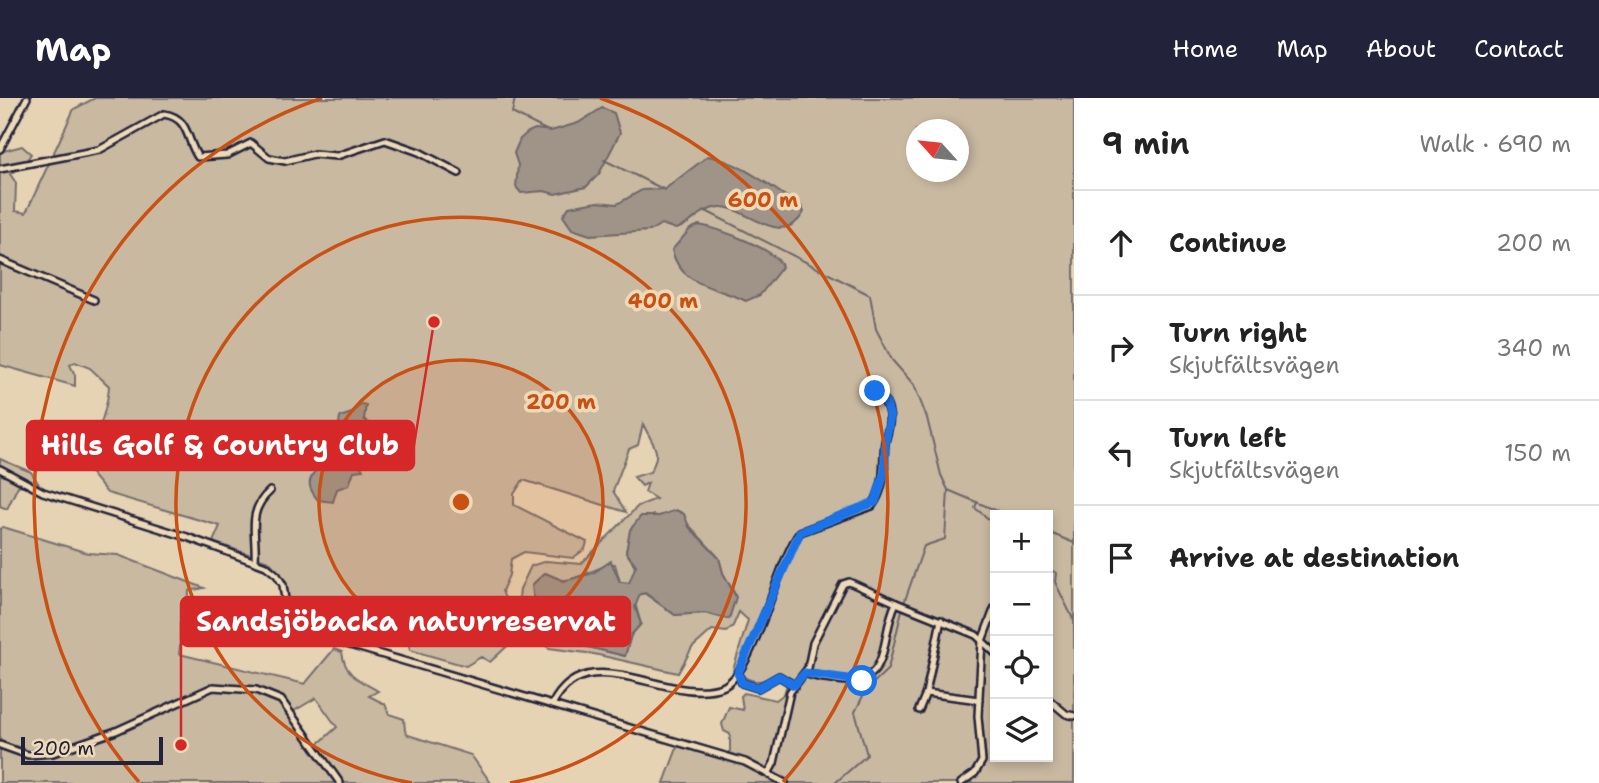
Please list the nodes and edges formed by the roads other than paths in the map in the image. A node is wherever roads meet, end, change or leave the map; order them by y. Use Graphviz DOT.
graph roads {
  1 [pos="27,98"];
  2 [pos="0,149"];
  3 [pos="0,169"];
  4 [pos="459,173"];
  5 [pos="0,260"];
  6 [pos="94,300"];
  7 [pos="875,391"];
  8 [pos="0,470"];
  9 [pos="270,492"];
  10 [pos="256,561"];
  11 [pos="896,603"];
  12 [pos="941,620"];
  13 [pos="990,620"];
  14 [pos="982,641"];
  15 [pos="990,648"];
  16 [pos="738,673"];
  17 [pos="805,673"];
  18 [pos="794,685"];
  19 [pos="926,693"];
  20 [pos="979,699"];
  21 [pos="1053,703"];
  22 [pos="551,705"];
  23 [pos="919,710"];
  24 [pos="1074,716"];
  25 [pos="0,745"];
  26 [pos="769,772"];
  27 [pos="341,783"];
  28 [pos="785,783"];
  29 [pos="961,783"];
  1 -- 2 [label="street"];
  3 -- 4 [label="street"];
  5 -- 6 [label="street"];
  7 -- 16 [label="street"];
  8 -- 10 [label="street"];
  9 -- 10 [label="street"];
  10 -- 22 [label="street"];
  11 -- 12 [label="street"];
  11 -- 17 [label="street"];
  11 -- 17 [label="street"];
  12 -- 14 [label="street"];
  12 -- 19 [label="street"];
  13 -- 14 [label="street"];
  14 -- 15 [label="street"];
  14 -- 20 [label="street"];
  16 -- 18 [label="street"];
  16 -- 22 [label="street"];
  17 -- 18 [label="street"];
  18 -- 26 [label="street"];
  19 -- 20 [label="street"];
  19 -- 23 [label="street"];
  20 -- 29 [label="street"];
  21 -- 24 [label="street"];
  22 -- 26 [label="street"];
  25 -- 27 [label="street"];
  26 -- 28 [label="street"];
}
